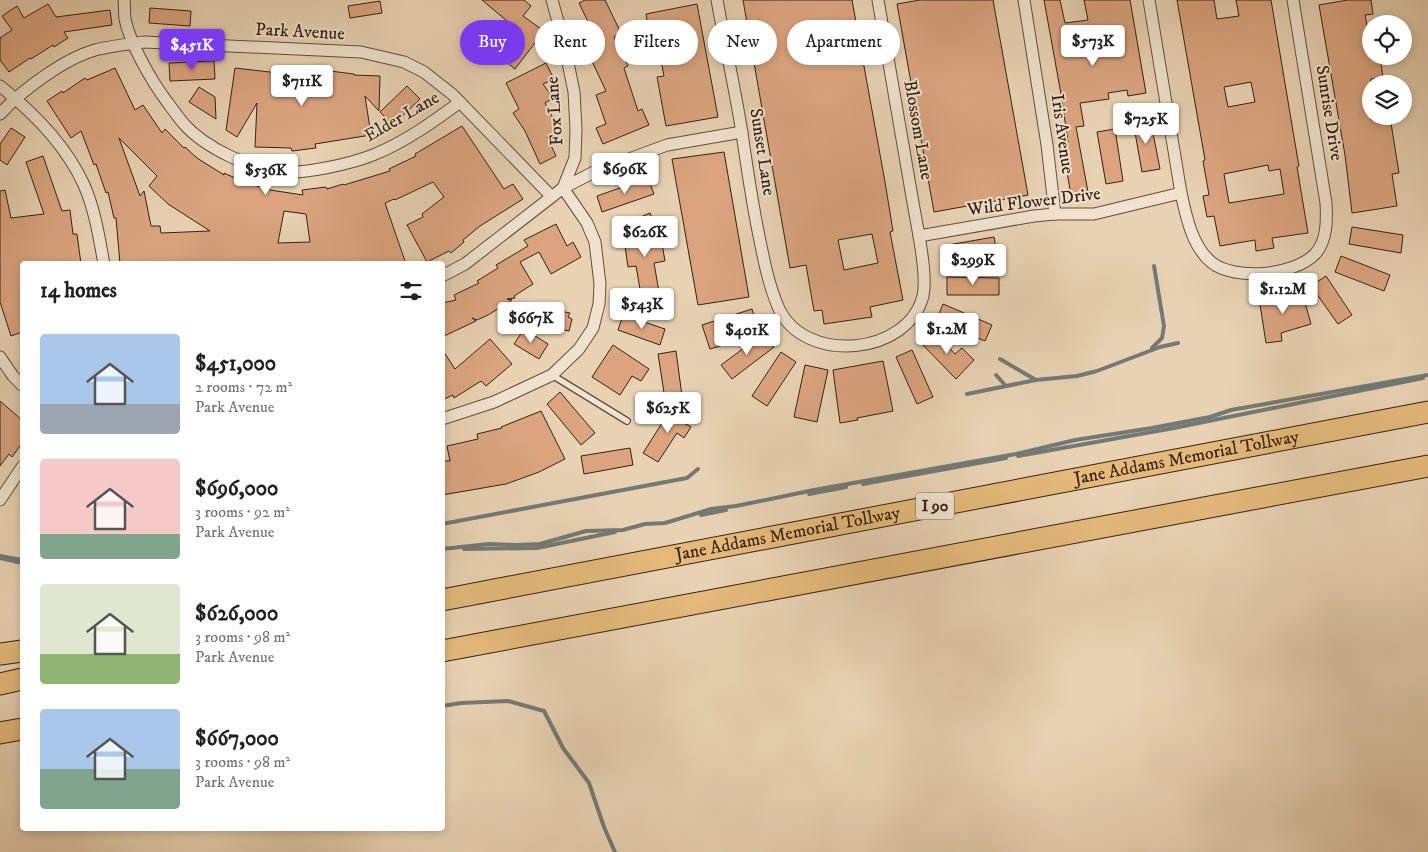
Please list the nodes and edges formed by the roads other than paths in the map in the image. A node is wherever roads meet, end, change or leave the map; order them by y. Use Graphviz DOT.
graph roads {
  1 [pos="124,0"];
  2 [pos="552,0"];
  3 [pos="716,0"];
  4 [pos="878,0"];
  5 [pos="1024,0"];
  6 [pos="1149,0"];
  7 [pos="1293,0"];
  8 [pos="134,43"];
  9 [pos="0,86"];
  10 [pos="16,98"];
  11 [pos="460,102"];
  12 [pos="0,114"];
  13 [pos="742,132"];
  14 [pos="562,188"];
  15 [pos="1181,193"];
  16 [pos="551,196"];
  17 [pos="1055,214"];
  18 [pos="919,236"];
  19 [pos="104,261"];
  20 [pos="445,274"];
  21 [pos="0,357"];
  22 [pos="552,375"];
  23 [pos="20,383"];
  24 [pos="1428,412"];
  25 [pos="445,418"];
  26 [pos="626,421"];
  27 [pos="1428,466"];
  28 [pos="20,470"];
  29 [pos="0,500"];
  30 [pos="521,585"];
  31 [pos="445,594"];
  32 [pos="445,599"];
  33 [pos="445,650"];
  34 [pos="20,651"];
  35 [pos="0,654"];
  36 [pos="20,679"];
  37 [pos="0,684"];
  38 [pos="20,729"];
  39 [pos="0,733"];
  1 -- 8 [label="street, Elder Lane"];
  2 -- 14 [label="street, Fox Lane"];
  3 -- 13 [label="street, Sunset Lane"];
  4 -- 18 [label="street, Blossom Lane"];
  5 -- 17 [label="street, Iris Avenue"];
  6 -- 15 [label="street"];
  7 -- 15 [label="street, Sunrise Drive"];
  8 -- 10 [label="street, Park Avenue"];
  8 -- 11 [label="street, Park Avenue"];
  8 -- 11 [label="street, Elder Lane"];
  9 -- 10 [label="street"];
  10 -- 12 [label="street, Park Avenue"];
  10 -- 19 [label="street"];
  11 -- 16 [label="street, Park Avenue"];
  13 -- 14 [label="street"];
  13 -- 18 [label="street, Sunset Lane"];
  14 -- 16 [label="street"];
  14 -- 22 [label="street"];
  15 -- 17 [label="street, Wild Flower Drive"];
  16 -- 20 [label="street"];
  17 -- 18 [label="street, Wild Flower Drive"];
  21 -- 23 [label="street"];
  22 -- 25 [label="street"];
  22 -- 26 [label="lane"];
  24 -- 30 [label="highway, Jane Addams Memorial Tollway / I 90"];
  27 -- 33 [label="highway"];
  28 -- 29 [label="street"];
  30 -- 31 [label="highway"];
  30 -- 32 [label="highway, Jane Addams Memorial Tollway / I 90"];
  34 -- 35 [label="highway"];
  36 -- 37 [label="highway"];
  38 -- 39 [label="highway"];
}
